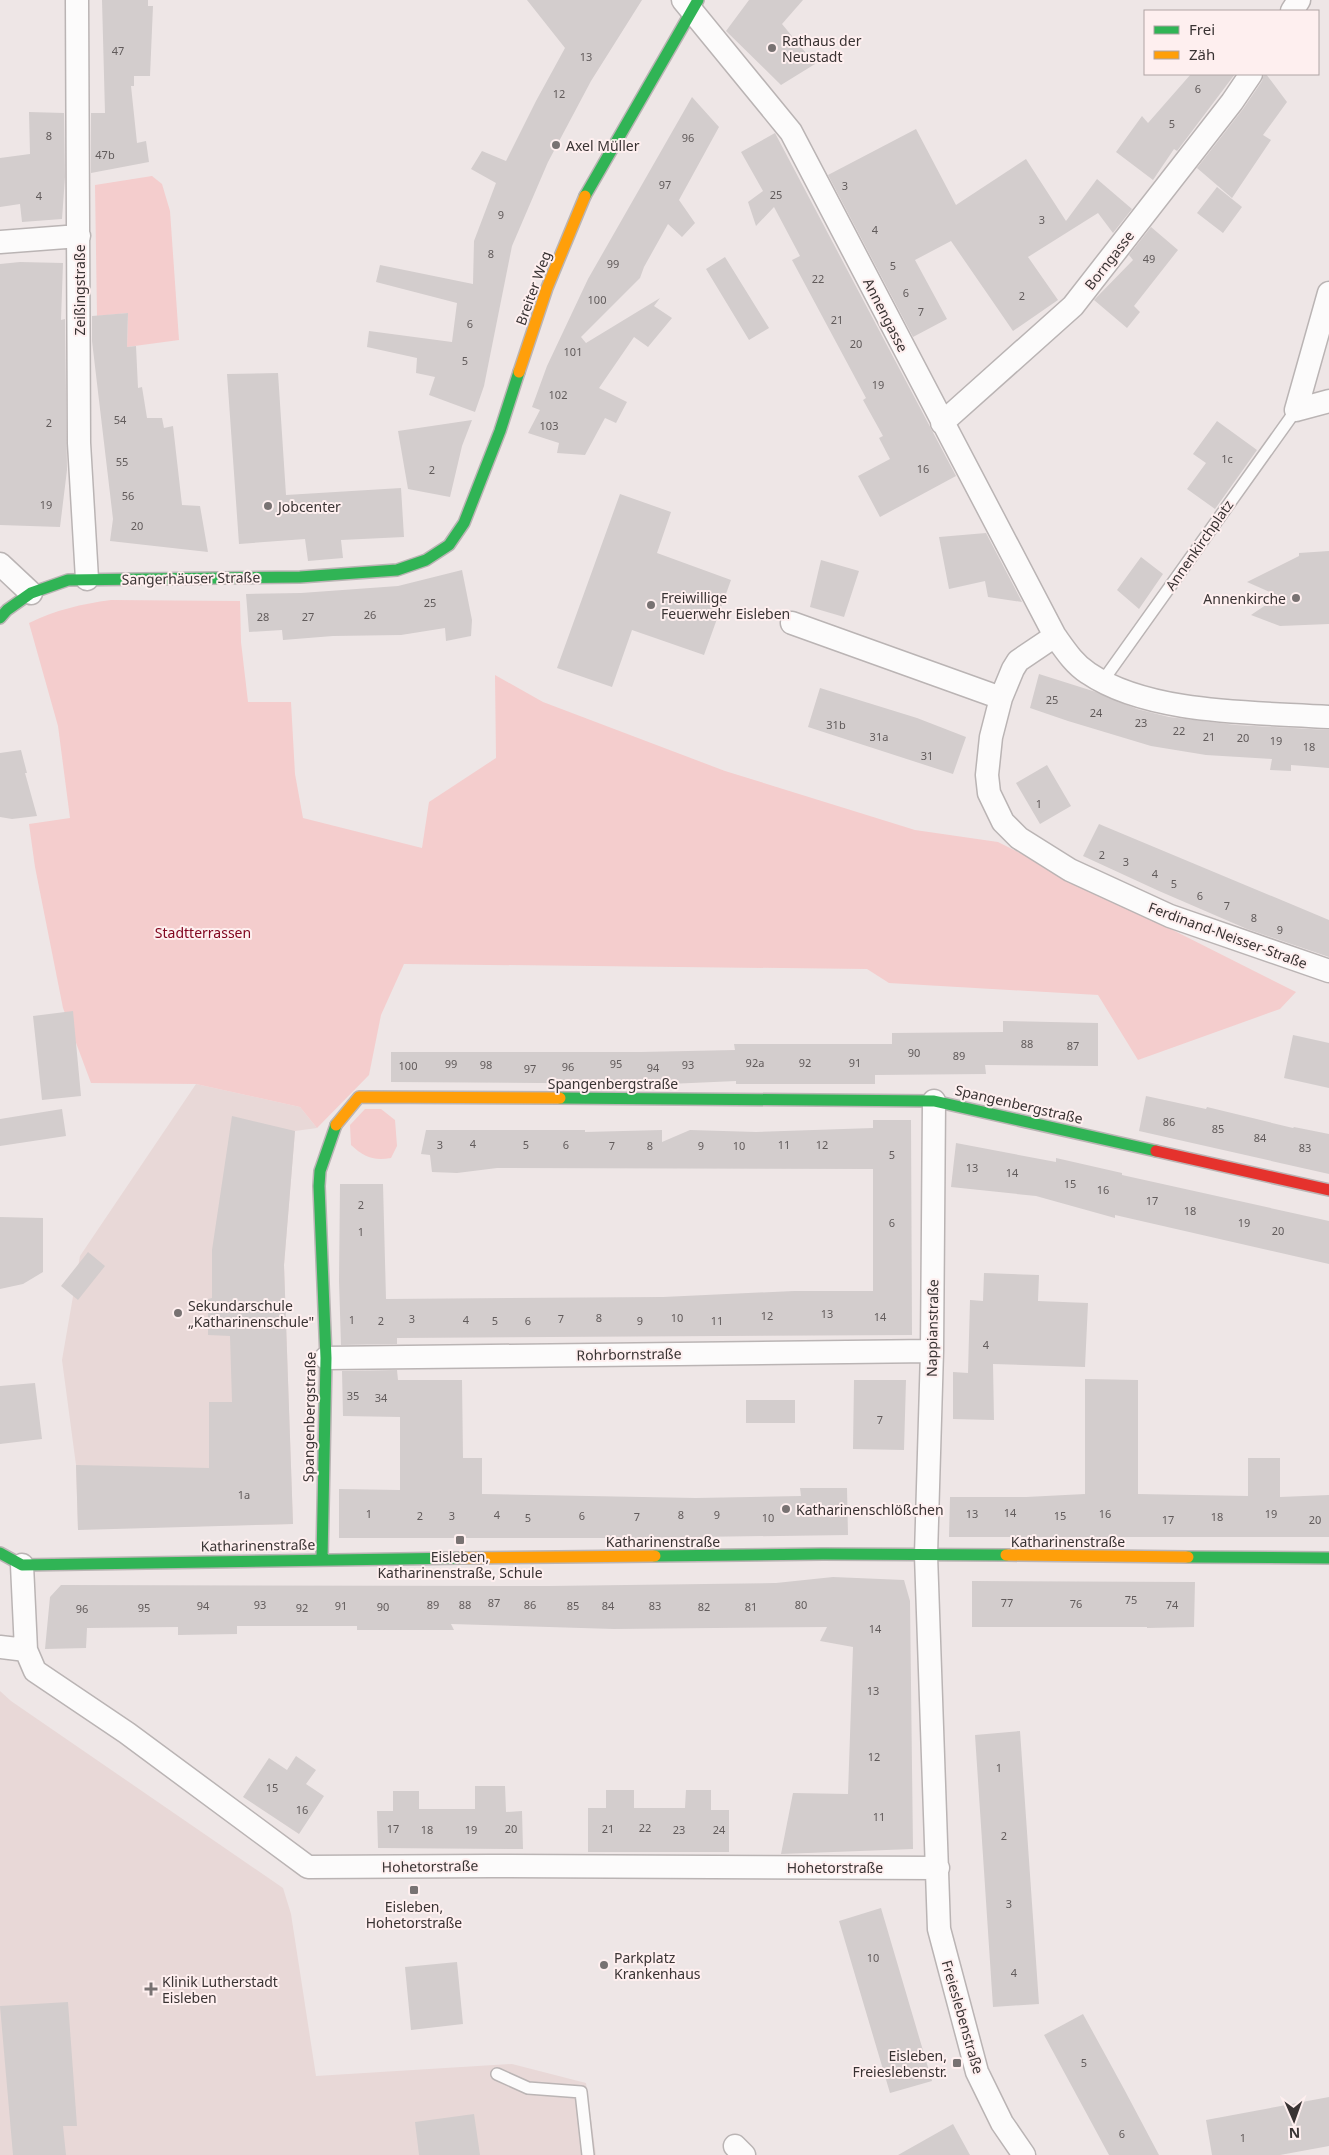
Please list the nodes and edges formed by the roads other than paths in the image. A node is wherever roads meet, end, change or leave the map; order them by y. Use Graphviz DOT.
graph roads {
  1 [pos="77,0"];
  2 [pos="691,4"];
  3 [pos="1250,75"];
  4 [pos="79,236"];
  5 [pos="0,242"];
  6 [pos="1329,293"];
  7 [pos="1329,401"];
  8 [pos="1296,410"];
  9 [pos="942,423"];
  10 [pos="0,564"];
  11 [pos="396,570"];
  12 [pos="87,579"];
  13 [pos="31,593"];
  14 [pos="0,618"];
  15 [pos="792,623"];
  16 [pos="1055,636"];
  17 [pos="1102,682"];
  18 [pos="1001,698"];
  19 [pos="1329,718"];
  20 [pos="1329,971"];
  21 [pos="934,1101"];
  22 [pos="1329,1190"];
  23 [pos="932,1351"];
  24 [pos="326,1358"];
  25 [pos="0,1553"];
  26 [pos="926,1555"];
  27 [pos="1329,1558"];
  28 [pos="322,1559"];
  29 [pos="22,1564"];
  30 [pos="0,1647"];
  31 [pos="26,1650"];
  32 [pos="938,1868"];
  33 [pos="497,2074"];
  34 [pos="588,2155"];
  35 [pos="1024,2155"];
  1 -- 4 [label="street, Zeißingstraße"];
  2 -- 9 [label="street, Annengasse"];
  2 -- 11 [label="street, Breiter Weg"];
  3 -- 9 [label="street, Borngasse"];
  4 -- 5 [label="street"];
  4 -- 12 [label="street, Zeißingstraße"];
  6 -- 8 [label="street"];
  7 -- 8 [label="street"];
  8 -- 17 [label="lane, Annenkirchplatz"];
  9 -- 16 [label="street, Annengasse"];
  10 -- 13 [label="street"];
  11 -- 12 [label="street, Sangerhäuser Straße"];
  12 -- 13 [label="street, Sangerhäuser Straße"];
  13 -- 14 [label="street"];
  15 -- 18 [label="street"];
  16 -- 17 [label="street"];
  16 -- 18 [label="street, Ferdinand-Neisser-Straße"];
  17 -- 19 [label="street"];
  18 -- 20 [label="street, Ferdinand-Neisser-Straße"];
  21 -- 22 [label="street, Spangenbergstraße"];
  21 -- 23 [label="street, Nappianstraße"];
  21 -- 24 [label="street, Spangenbergstraße"];
  23 -- 24 [label="street, Rohrbornstraße"];
  23 -- 26 [label="street, Nappianstraße"];
  24 -- 28 [label="street, Spangenbergstraße"];
  25 -- 29 [label="street, Katharinenstraße"];
  26 -- 27 [label="street, Katharinenstraße"];
  26 -- 28 [label="street, Katharinenstraße"];
  26 -- 32 [label="street, Nappianstraße"];
  28 -- 29 [label="street, Katharinenstraße"];
  29 -- 31 [label="street"];
  30 -- 31 [label="street"];
  31 -- 32 [label="street, Hohetorstraße"];
  32 -- 35 [label="street, Freieslebenstraße"];
  33 -- 34 [label="lane"];
}
